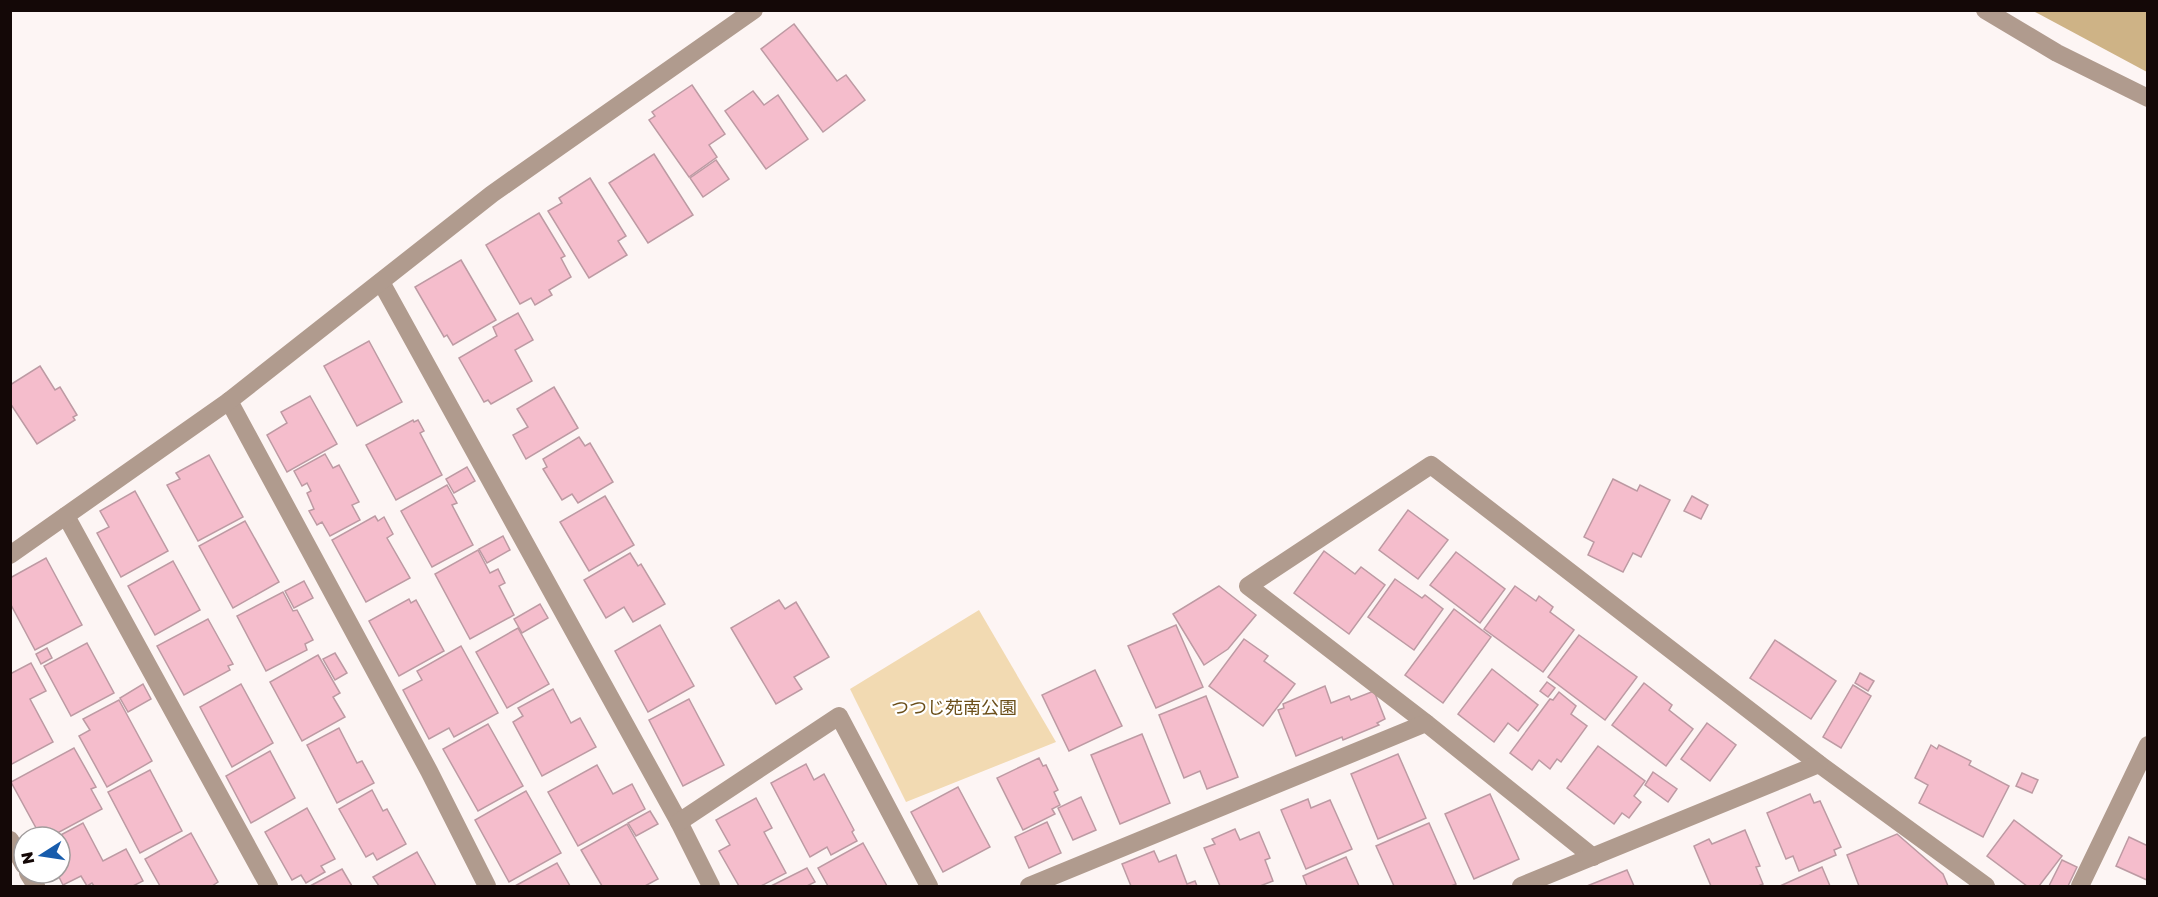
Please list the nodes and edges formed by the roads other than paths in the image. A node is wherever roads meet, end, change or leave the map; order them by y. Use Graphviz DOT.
graph roads {
  1 [pos="754,10"];
  2 [pos="1985,10"];
  3 [pos="2148,98"];
  4 [pos="381,282"];
  5 [pos="229,401"];
  6 [pos="66,516"];
  7 [pos="10,555"];
  8 [pos="1426,723"];
  9 [pos="2148,745"];
  10 [pos="1819,764"];
  11 [pos="679,822"];
  12 [pos="1593,857"];
  13 [pos="269,886"];
  14 [pos="487,886"];
  15 [pos="711,886"];
  16 [pos="929,886"];
  17 [pos="1029,886"];
  18 [pos="1521,886"];
  19 [pos="1986,886"];
  20 [pos="2080,886"];
  1 -- 4 [label="street"];
  2 -- 3 [label="street"];
  4 -- 5 [label="street"];
  4 -- 11 [label="street"];
  5 -- 6 [label="street"];
  5 -- 14 [label="street"];
  6 -- 7 [label="street"];
  6 -- 13 [label="street"];
  8 -- 10 [label="street"];
  8 -- 12 [label="street"];
  8 -- 17 [label="street"];
  9 -- 20 [label="street"];
  10 -- 12 [label="street"];
  10 -- 19 [label="street"];
  11 -- 15 [label="street"];
  11 -- 16 [label="street"];
  12 -- 18 [label="street"];
}
